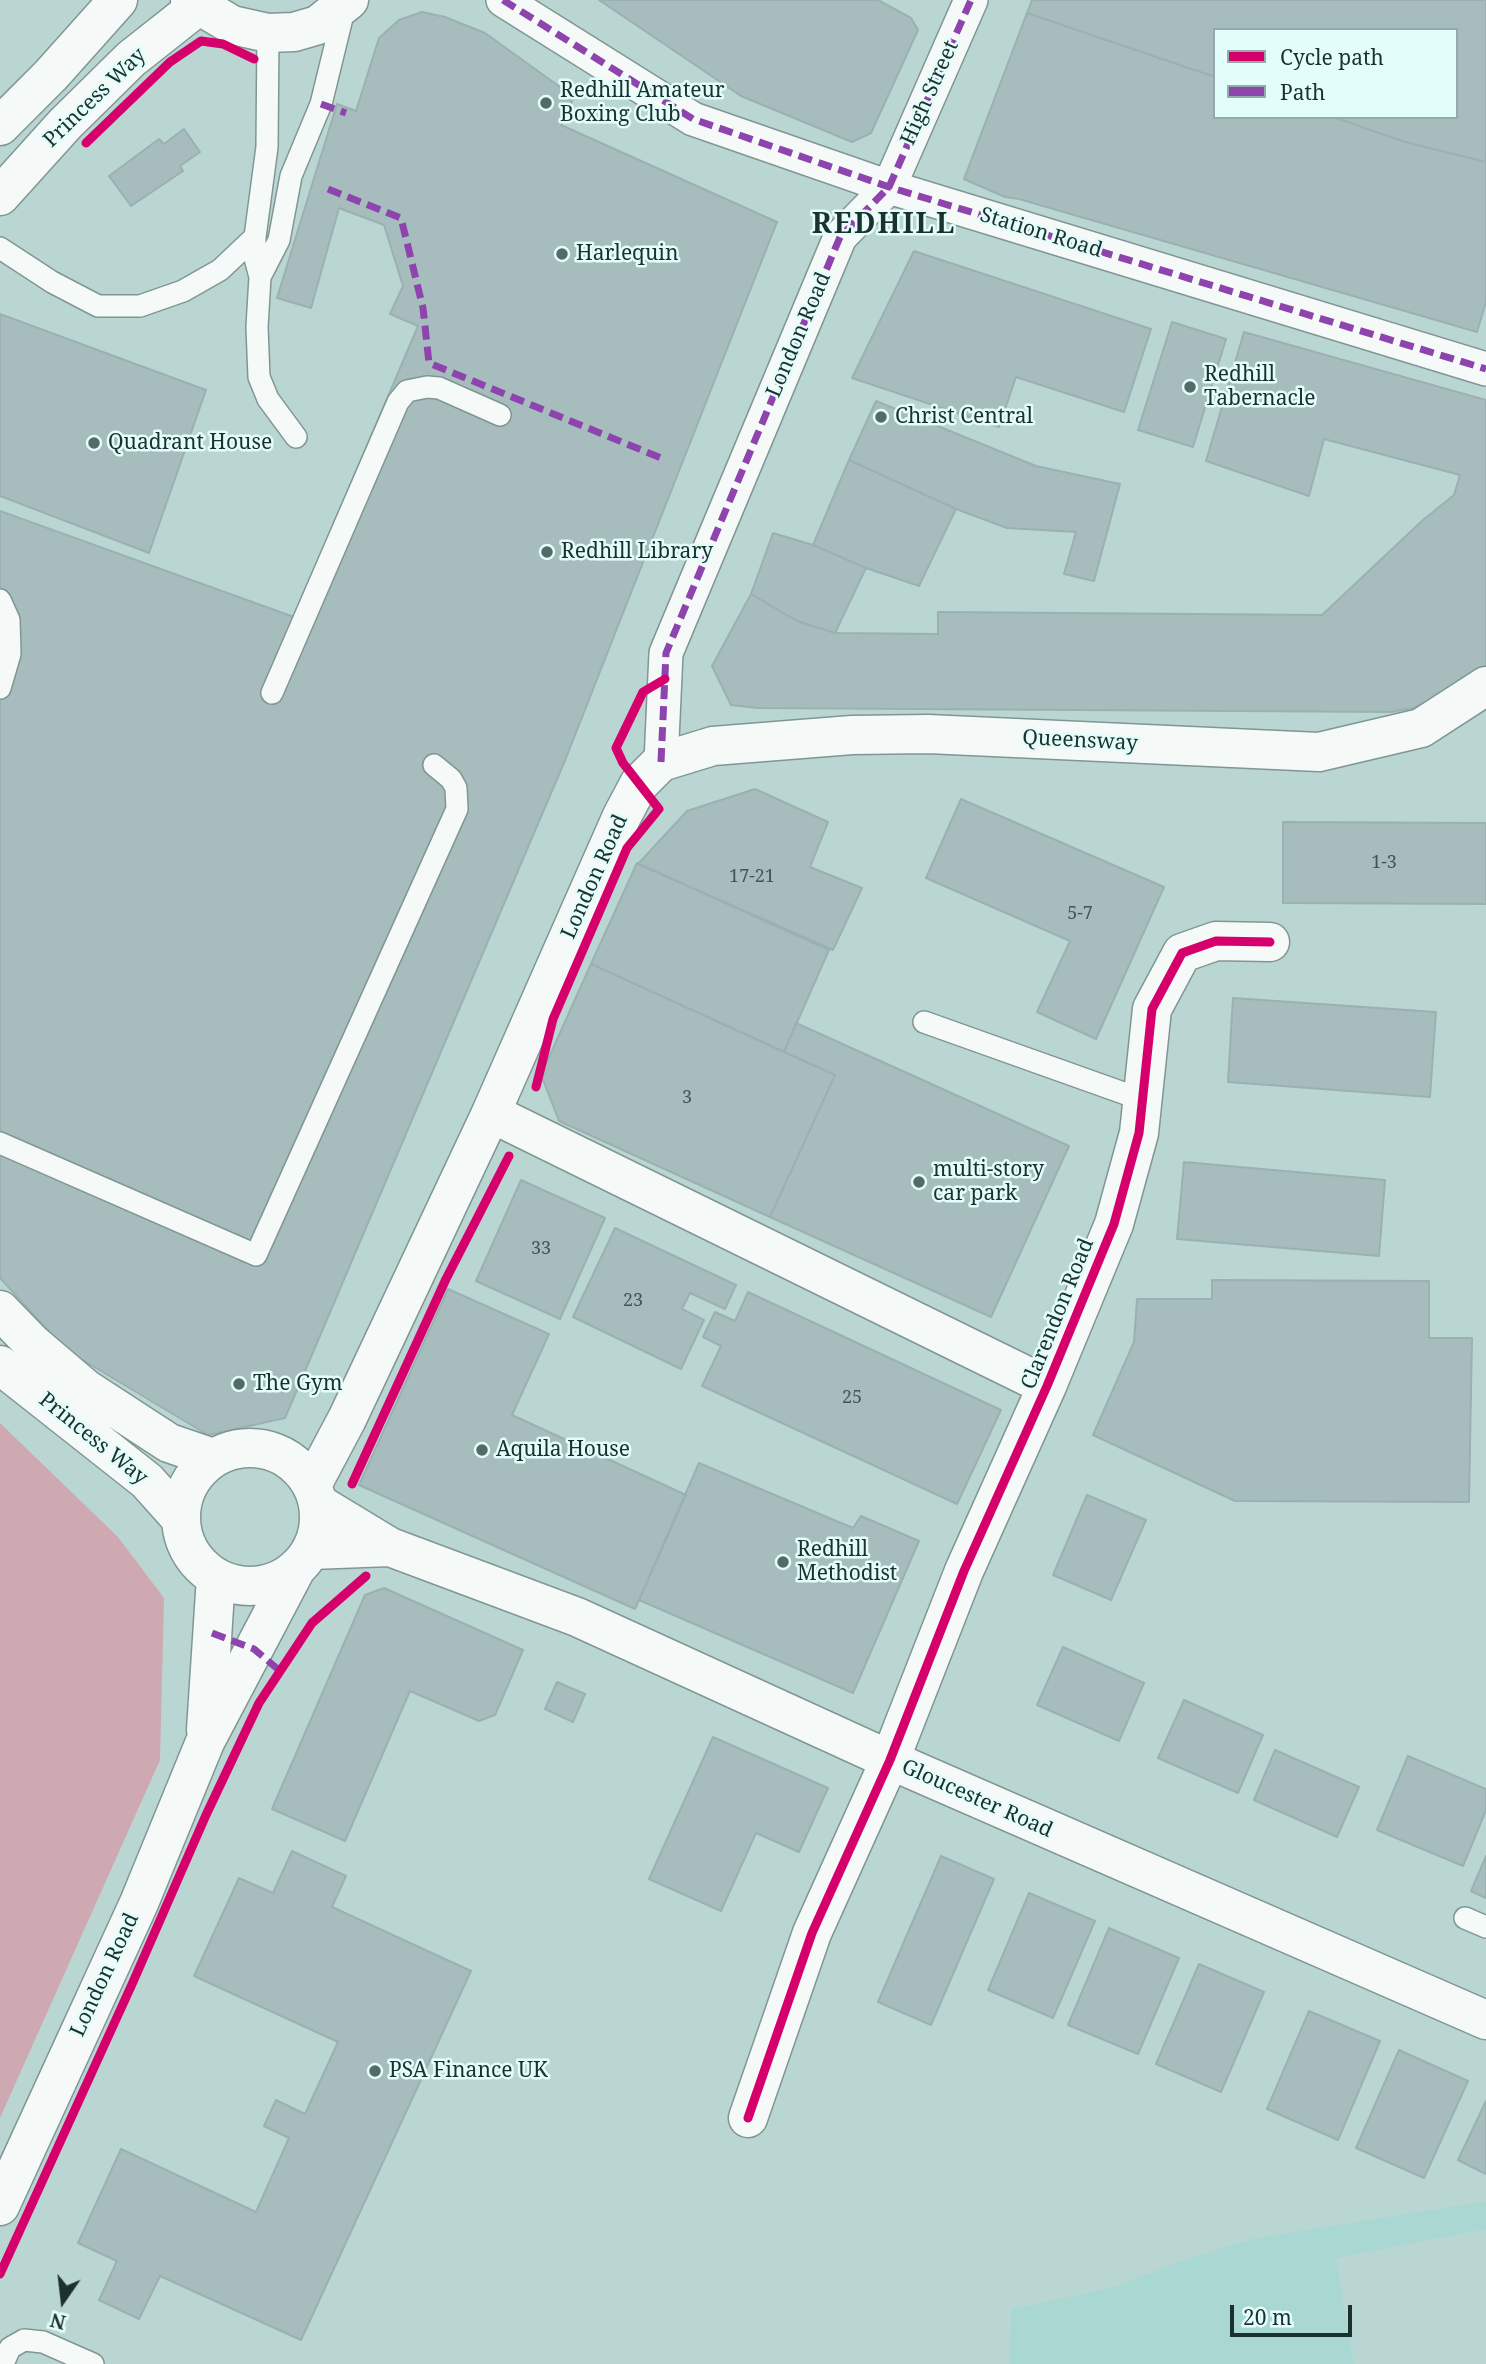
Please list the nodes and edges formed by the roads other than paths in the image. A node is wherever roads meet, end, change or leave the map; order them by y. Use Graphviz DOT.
graph roads {
  1 [pos="118,0"];
  2 [pos="503,0"];
  3 [pos="971,0"];
  4 [pos="347,2"];
  5 [pos="194,3"];
  6 [pos="268,33"];
  7 [pos="0,126"];
  8 [pos="889,187"];
  9 [pos="0,196"];
  10 [pos="255,237"];
  11 [pos="0,248"];
  12 [pos="260,277"];
  13 [pos="1486,369"];
  14 [pos="500,415"];
  15 [pos="296,437"];
  16 [pos="0,600"];
  17 [pos="1486,686"];
  18 [pos="0,688"];
  19 [pos="272,693"];
  20 [pos="661,762"];
  21 [pos="434,765"];
  22 [pos="1270,942"];
  23 [pos="924,1021"];
  24 [pos="1143,1100"];
  25 [pos="491,1113"];
  26 [pos="0,1143"];
  27 [pos="0,1310"];
  28 [pos="0,1365"];
  29 [pos="1047,1386"];
  30 [pos="347,1419"];
  31 [pos="283,1456"];
  32 [pos="213,1458"];
  33 [pos="315,1495"];
  34 [pos="181,1520"];
  35 [pos="390,1546"];
  36 [pos="303,1560"];
  37 [pos="216,1577"];
  38 [pos="205,1742"];
  39 [pos="890,1760"];
  40 [pos="1465,1918"];
  41 [pos="1486,1927"];
  42 [pos="1486,2020"];
  43 [pos="748,2118"];
  44 [pos="0,2206"];
  45 [pos="3,2364"];
  46 [pos="93,2364"];
  1 -- 7 [label="main road"];
  2 -- 8 [label="street, Station Road"];
  3 -- 8 [label="street, High Street"];
  4 -- 6 [label="main road"];
  4 -- 12 [label="lane"];
  5 -- 6 [label="main road"];
  5 -- 9 [label="main road, Princess Way"];
  6 -- 10 [label="lane"];
  8 -- 13 [label="street, Station Road"];
  8 -- 20 [label="street, London Road"];
  10 -- 11 [label="lane"];
  10 -- 12 [label="lane"];
  12 -- 15 [label="lane"];
  14 -- 19 [label="lane"];
  16 -- 18 [label="lane"];
  17 -- 20 [label="main road, Queensway"];
  20 -- 25 [label="main road, London Road"];
  21 -- 26 [label="lane"];
  22 -- 24 [label="main road, Clarendon Road"];
  23 -- 24 [label="lane"];
  24 -- 29 [label="main road, Clarendon Road"];
  25 -- 29 [label="main road, Clarendon Road"];
  25 -- 30 [label="main road, London Road"];
  27 -- 32 [label="main road, Princess Way"];
  28 -- 34 [label="main road, Princess Way"];
  29 -- 39 [label="main road, Clarendon Road"];
  30 -- 31 [label="main road"];
  30 -- 33 [label="main road, London Road"];
  31 -- 32 [label="main road"];
  31 -- 33 [label="main road"];
  32 -- 34 [label="main road"];
  33 -- 35 [label="main road, Gloucester Road"];
  33 -- 36 [label="main road"];
  34 -- 37 [label="main road"];
  35 -- 36 [label="main road, Gloucester Road"];
  35 -- 39 [label="main road, Gloucester Road"];
  36 -- 37 [label="main road"];
  36 -- 38 [label="main road, London Road"];
  37 -- 38 [label="main road, London Road"];
  38 -- 44 [label="main road, London Road"];
  39 -- 42 [label="main road, Gloucester Road"];
  39 -- 43 [label="main road, Clarendon Road"];
  40 -- 41 [label="lane"];
  45 -- 46 [label="lane"];
}
